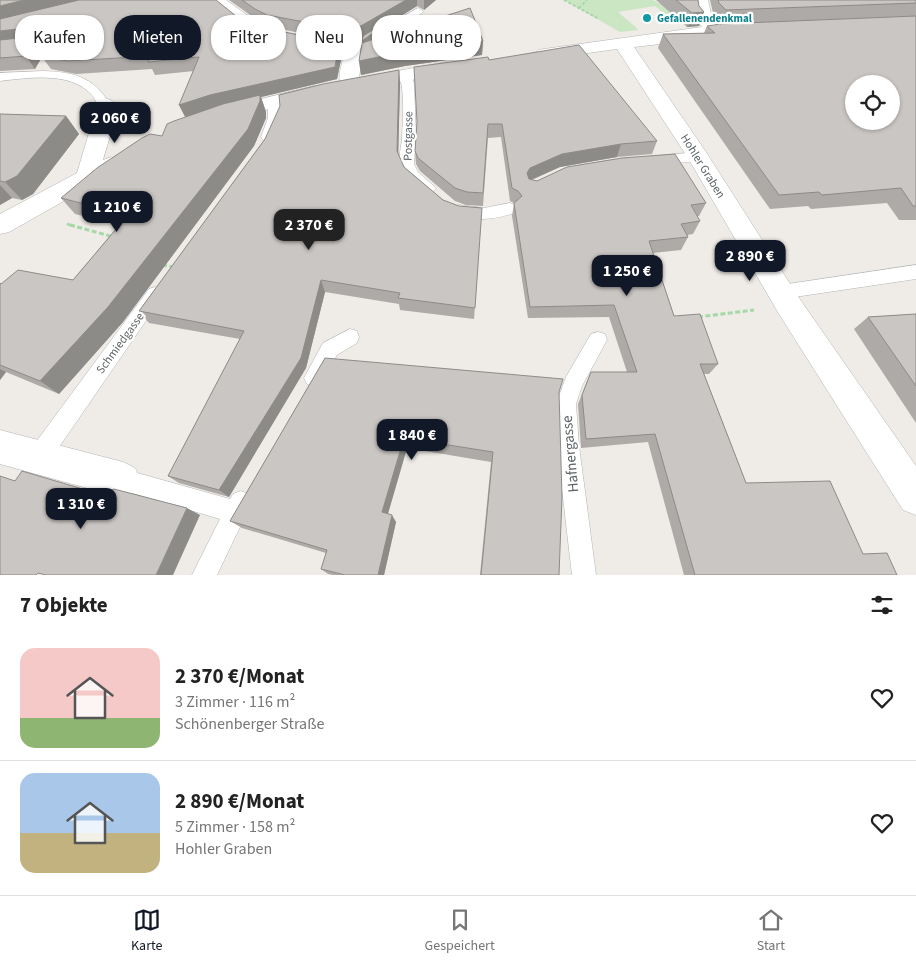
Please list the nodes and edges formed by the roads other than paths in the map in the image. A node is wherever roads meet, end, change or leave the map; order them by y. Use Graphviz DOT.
graph roads {
  1 [pos="216,0"];
  2 [pos="700,0"];
  3 [pos="418,11"];
  4 [pos="762,29"];
  5 [pos="714,30"];
  6 [pos="296,39"];
  7 [pos="622,42"];
  8 [pos="362,44"];
  9 [pos="0,49"];
  10 [pos="526,57"];
  11 [pos="352,60"];
  12 [pos="471,65"];
  13 [pos="40,74"];
  14 [pos="405,74"];
  15 [pos="0,77"];
  16 [pos="349,84"];
  17 [pos="274,101"];
  18 [pos="104,104"];
  19 [pos="207,119"];
  20 [pos="263,148"];
  21 [pos="125,157"];
  22 [pos="698,157"];
  23 [pos="644,162"];
  24 [pos="86,178"];
  25 [pos="438,197"];
  26 [pos="449,207"];
  27 [pos="510,209"];
  28 [pos="0,225"];
  29 [pos="175,267"];
  30 [pos="916,272"];
  31 [pos="785,299"];
  32 [pos="350,337"];
  33 [pos="598,340"];
  34 [pos="302,398"];
  35 [pos="0,447"];
  36 [pos="38,458"];
  37 [pos="123,480"];
  38 [pos="249,488"];
  39 [pos="916,497"];
  40 [pos="235,512"];
  41 [pos="204,575"];
  42 [pos="584,575"];
  1 -- 6 [label="street"];
  2 -- 5 [label="street"];
  3 -- 8 [label="lane"];
  4 -- 5 [label="street"];
  5 -- 7 [label="street"];
  7 -- 10 [label="street"];
  7 -- 22 [label="street, Hohler Graben"];
  9 -- 13 [label="lane"];
  11 -- 16 [label="street"];
  12 -- 14 [label="street"];
  13 -- 15 [label="lane"];
  13 -- 18 [label="lane"];
  14 -- 16 [label="street"];
  14 -- 25 [label="lane, Postgasse"];
  16 -- 17 [label="street"];
  17 -- 19 [label="street"];
  17 -- 20 [label="lane"];
  18 -- 24 [label="street"];
  21 -- 24 [label="street"];
  22 -- 23 [label="lane"];
  22 -- 31 [label="street, Hohler Graben"];
  24 -- 28 [label="street"];
  26 -- 27 [label="lane"];
  29 -- 36 [label="lane, Schmiedgasse"];
  30 -- 31 [label="lane"];
  31 -- 39 [label="street, Hohler Graben"];
  32 -- 34 [label="lane"];
  33 -- 42 [label="lane, Hafnergasse"];
  35 -- 36 [label="street"];
  36 -- 37 [label="street"];
  37 -- 40 [label="lane"];
  38 -- 40 [label="lane"];
  40 -- 41 [label="lane"];
}
